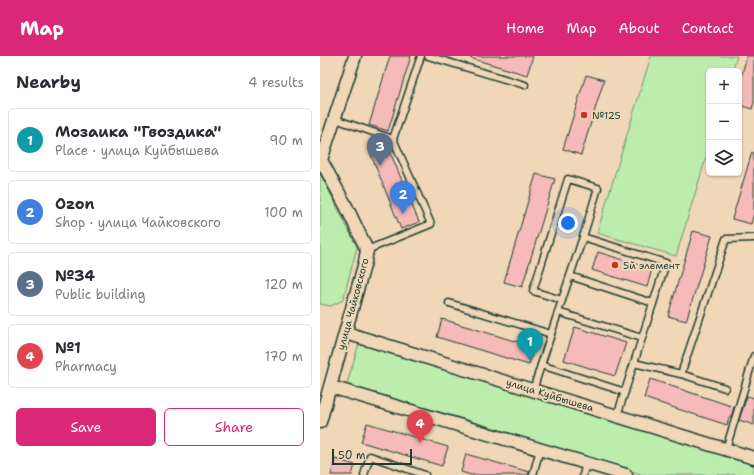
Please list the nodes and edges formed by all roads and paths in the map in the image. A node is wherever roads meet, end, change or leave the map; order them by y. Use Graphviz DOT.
graph roads {
  1 [pos="354,56"];
  2 [pos="420,56"];
  3 [pos="428,56"];
  4 [pos="525,85"];
  5 [pos="335,120"];
  6 [pos="393,139"];
  7 [pos="321,160"];
  8 [pos="583,237"];
  9 [pos="754,238"];
  10 [pos="367,250"];
  11 [pos="570,276"];
  12 [pos="562,300"];
  13 [pos="449,303"];
  14 [pos="653,303"];
  15 [pos="558,312"];
  16 [pos="346,333"];
  17 [pos="551,334"];
  18 [pos="642,338"];
  19 [pos="754,356"];
  20 [pos="634,363"];
  21 [pos="541,365"];
  22 [pos="680,374"];
  23 [pos="331,387"];
  24 [pos="725,388"];
  25 [pos="533,390"];
  26 [pos="625,392"];
  27 [pos="617,416"];
  28 [pos="320,422"];
  29 [pos="726,449"];
  30 [pos="540,450"];
  31 [pos="754,458"];
  32 [pos="585,469"];
  33 [pos="364,475"];
  34 [pos="425,475"];
  35 [pos="533,475"];
  36 [pos="626,475"];
  1 -- 5 [label="street, улица Чайковского"];
  2 -- 6 [label="lane"];
  3 -- 4 [label="lane"];
  5 -- 6 [label="lane"];
  5 -- 7 [label="street, улица Чайковского"];
  6 -- 10 [label="lane"];
  7 -- 10 [label="street, улица Чайковского"];
  8 -- 11 [label="lane"];
  8 -- 12 [label="lane"];
  8 -- 14 [label="lane"];
  9 -- 22 [label="lane"];
  10 -- 16 [label="street, улица Чайковского"];
  11 -- 12 [label="lane"];
  11 -- 14 [label="lane"];
  12 -- 15 [label="lane"];
  13 -- 17 [label="lane"];
  14 -- 18 [label="lane"];
  15 -- 17 [label="lane"];
  15 -- 18 [label="lane"];
  16 -- 23 [label="street, улица Чайковского"];
  16 -- 25 [label="street, улица Куйбышева"];
  17 -- 21 [label="lane"];
  18 -- 20 [label="lane"];
  19 -- 29 [label="lane"];
  20 -- 22 [label="lane"];
  20 -- 26 [label="lane"];
  21 -- 25 [label="lane"];
  21 -- 26 [label="lane"];
  22 -- 24 [label="lane"];
  23 -- 28 [label="street, улица Чайковского"];
  23 -- 30 [label="street"];
  25 -- 27 [label="street, улица Куйбышева"];
  26 -- 27 [label="lane"];
  27 -- 29 [label="street, улица Куйбышева"];
  29 -- 31 [label="street, улица Куйбышева"];
  30 -- 32 [label="street"];
  30 -- 35 [label="lane"];
  32 -- 36 [label="street"];
  33 -- 34 [label="lane"];
}
